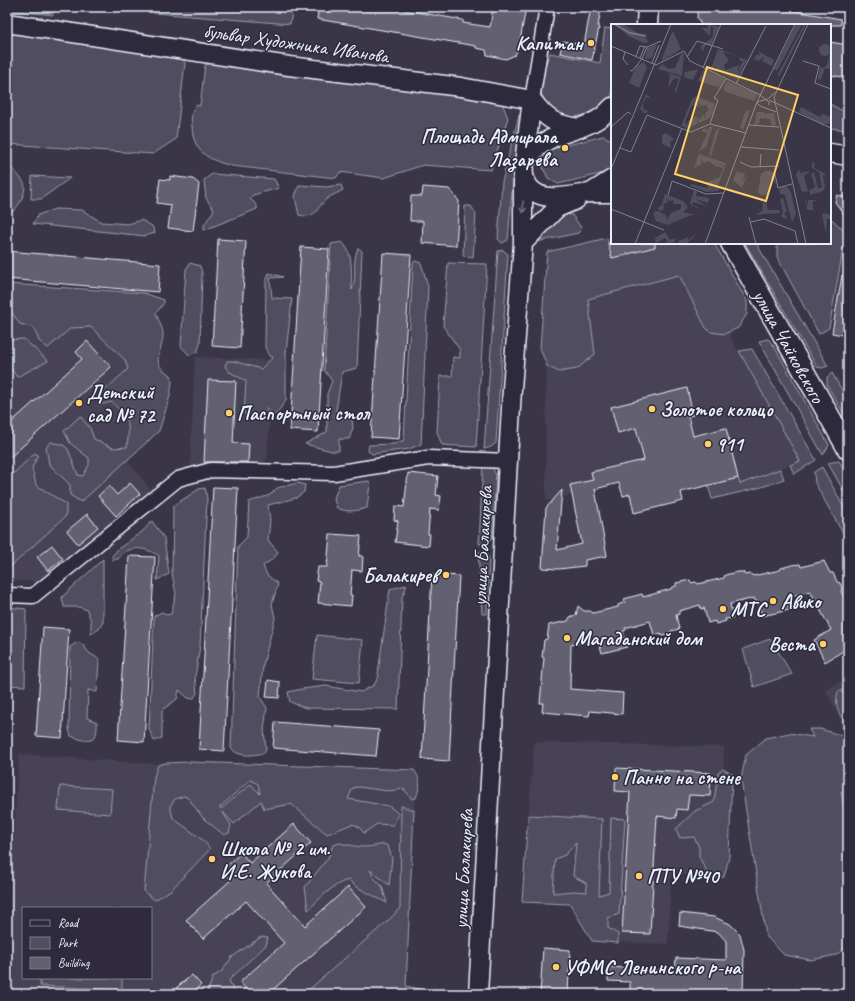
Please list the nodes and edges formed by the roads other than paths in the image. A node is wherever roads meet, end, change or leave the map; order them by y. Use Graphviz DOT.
graph roads {
  1 [pos="547,7"];
  2 [pos="648,7"];
  3 [pos="7,23"];
  4 [pos="647,24"];
  5 [pos="532,100"];
  6 [pos="611,108"];
  7 [pos="611,125"];
  8 [pos="579,128"];
  9 [pos="831,153"];
  10 [pos="848,156"];
  11 [pos="523,171"];
  12 [pos="611,180"];
  13 [pos="611,186"];
  14 [pos="590,193"];
  15 [pos="611,193"];
  16 [pos="523,243"];
  17 [pos="732,244"];
  18 [pos="848,449"];
  19 [pos="508,461"];
  20 [pos="7,595"];
  21 [pos="478,994"];
  1 -- 5 [label="street"];
  2 -- 4 [label="main road"];
  3 -- 5 [label="street, бульвар Художника Иванова"];
  5 -- 8 [label="street"];
  5 -- 11 [label="street, улица Балакирева"];
  6 -- 8 [label="street"];
  7 -- 8 [label="street"];
  8 -- 11 [label="street"];
  9 -- 10 [label="street"];
  11 -- 14 [label="street"];
  11 -- 16 [label="street, улица Балакирева, one-way"];
  12 -- 14 [label="street"];
  13 -- 14 [label="street"];
  14 -- 15 [label="street"];
  14 -- 16 [label="street"];
  16 -- 19 [label="street, улица Балакирева"];
  17 -- 18 [label="main road, улица Чайковского"];
  19 -- 20 [label="street"];
  19 -- 21 [label="street, улица Балакирева"];
}
